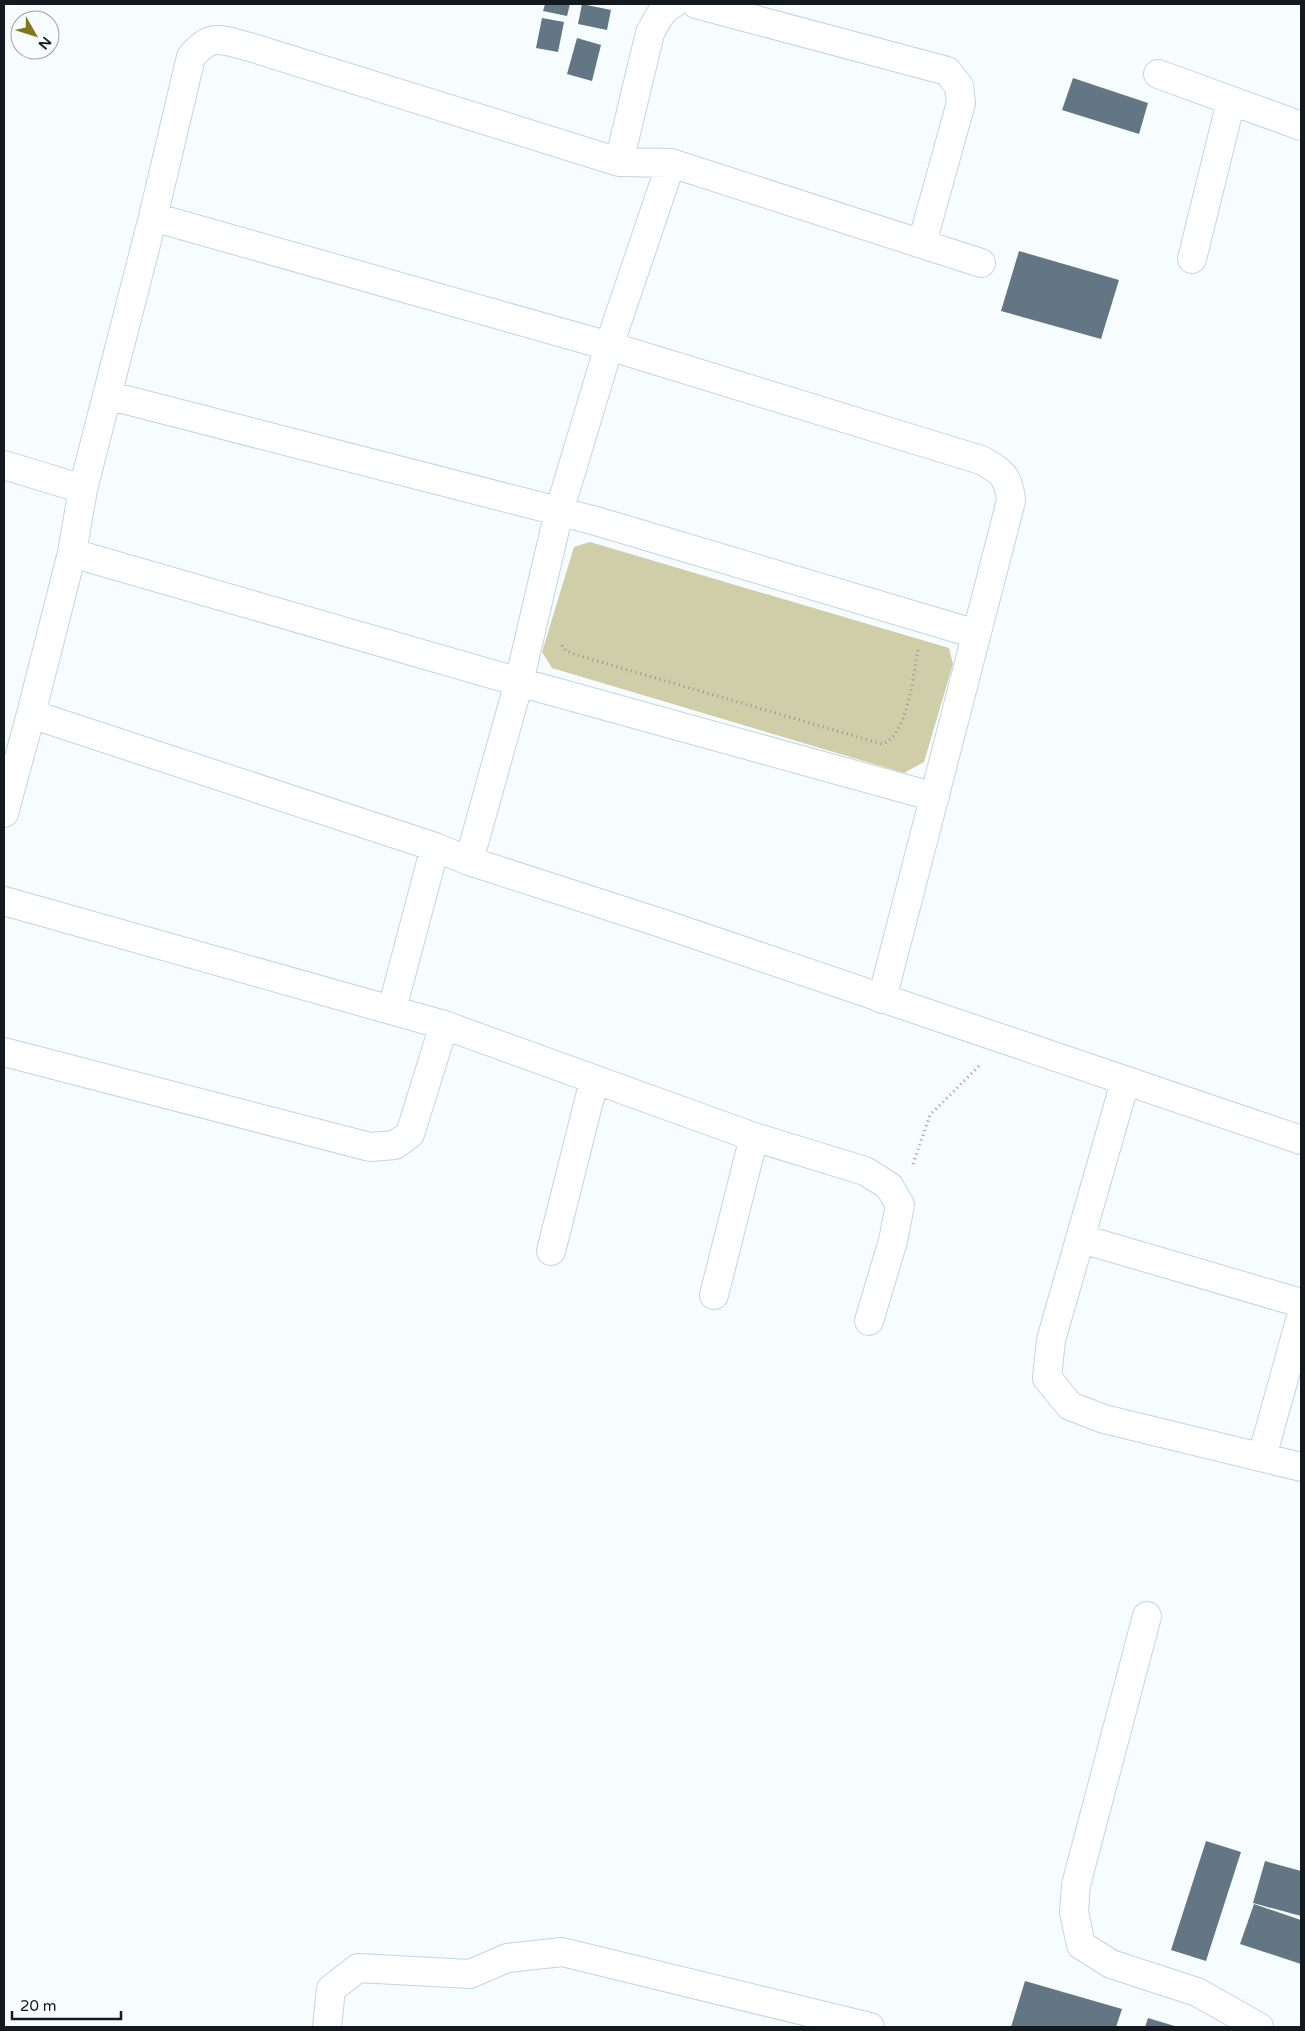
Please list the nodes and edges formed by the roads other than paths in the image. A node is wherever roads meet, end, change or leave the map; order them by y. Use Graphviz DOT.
graph roads {
  1 [pos="672,4"];
  2 [pos="696,4"];
  3 [pos="1158,74"];
  4 [pos="1231,101"];
  5 [pos="1301,126"];
  6 [pos="619,162"];
  7 [pos="671,163"];
  8 [pos="153,217"];
  9 [pos="922,243"];
  10 [pos="1192,259"];
  11 [pos="981,263"];
  12 [pos="609,346"];
  13 [pos="107,394"];
  14 [pos="4,465"];
  15 [pos="83,489"];
  16 [pos="559,512"];
  17 [pos="72,553"];
  18 [pos="976,634"];
  19 [pos="519,682"];
  20 [pos="31,714"];
  21 [pos="935,796"];
  22 [pos="4,812"];
  23 [pos="435,846"];
  24 [pos="469,861"];
  25 [pos="4,901"];
  26 [pos="882,999"];
  27 [pos="392,1009"];
  28 [pos="444,1025"];
  29 [pos="4,1052"];
  30 [pos="594,1081"];
  31 [pos="1125,1082"];
  32 [pos="754,1137"];
  33 [pos="1301,1140"];
  34 [pos="1082,1239"];
  35 [pos="551,1251"];
  36 [pos="714,1295"];
  37 [pos="1301,1303"];
  38 [pos="1301,1317"];
  39 [pos="869,1320"];
  40 [pos="1262,1457"];
  41 [pos="1301,1467"];
  42 [pos="1147,1616"];
  43 [pos="328,2027"];
  44 [pos="870,2027"];
  45 [pos="1260,2027"];
  1 -- 6 [label="street"];
  2 -- 9 [label="street"];
  3 -- 4 [label="street"];
  4 -- 5 [label="street"];
  4 -- 10 [label="street"];
  6 -- 7 [label="street"];
  6 -- 8 [label="street"];
  7 -- 9 [label="street"];
  7 -- 12 [label="street"];
  8 -- 12 [label="street"];
  8 -- 13 [label="street"];
  9 -- 11 [label="street"];
  12 -- 16 [label="street"];
  12 -- 18 [label="street"];
  13 -- 15 [label="street"];
  13 -- 16 [label="street"];
  14 -- 15 [label="street"];
  15 -- 17 [label="street"];
  16 -- 18 [label="street"];
  16 -- 19 [label="street"];
  17 -- 19 [label="street"];
  17 -- 20 [label="street"];
  18 -- 21 [label="street"];
  19 -- 21 [label="street"];
  19 -- 24 [label="street"];
  20 -- 22 [label="street"];
  20 -- 23 [label="street"];
  21 -- 26 [label="street"];
  23 -- 24 [label="street"];
  23 -- 27 [label="street"];
  24 -- 26 [label="street"];
  25 -- 27 [label="street"];
  26 -- 31 [label="street"];
  27 -- 28 [label="street"];
  28 -- 29 [label="street"];
  28 -- 30 [label="street"];
  30 -- 32 [label="street"];
  30 -- 35 [label="street"];
  31 -- 33 [label="street"];
  31 -- 34 [label="street"];
  32 -- 36 [label="street"];
  32 -- 39 [label="street"];
  34 -- 37 [label="street"];
  34 -- 40 [label="street"];
  38 -- 40 [label="street"];
  40 -- 41 [label="street"];
  42 -- 45 [label="street"];
  43 -- 44 [label="street"];
}
